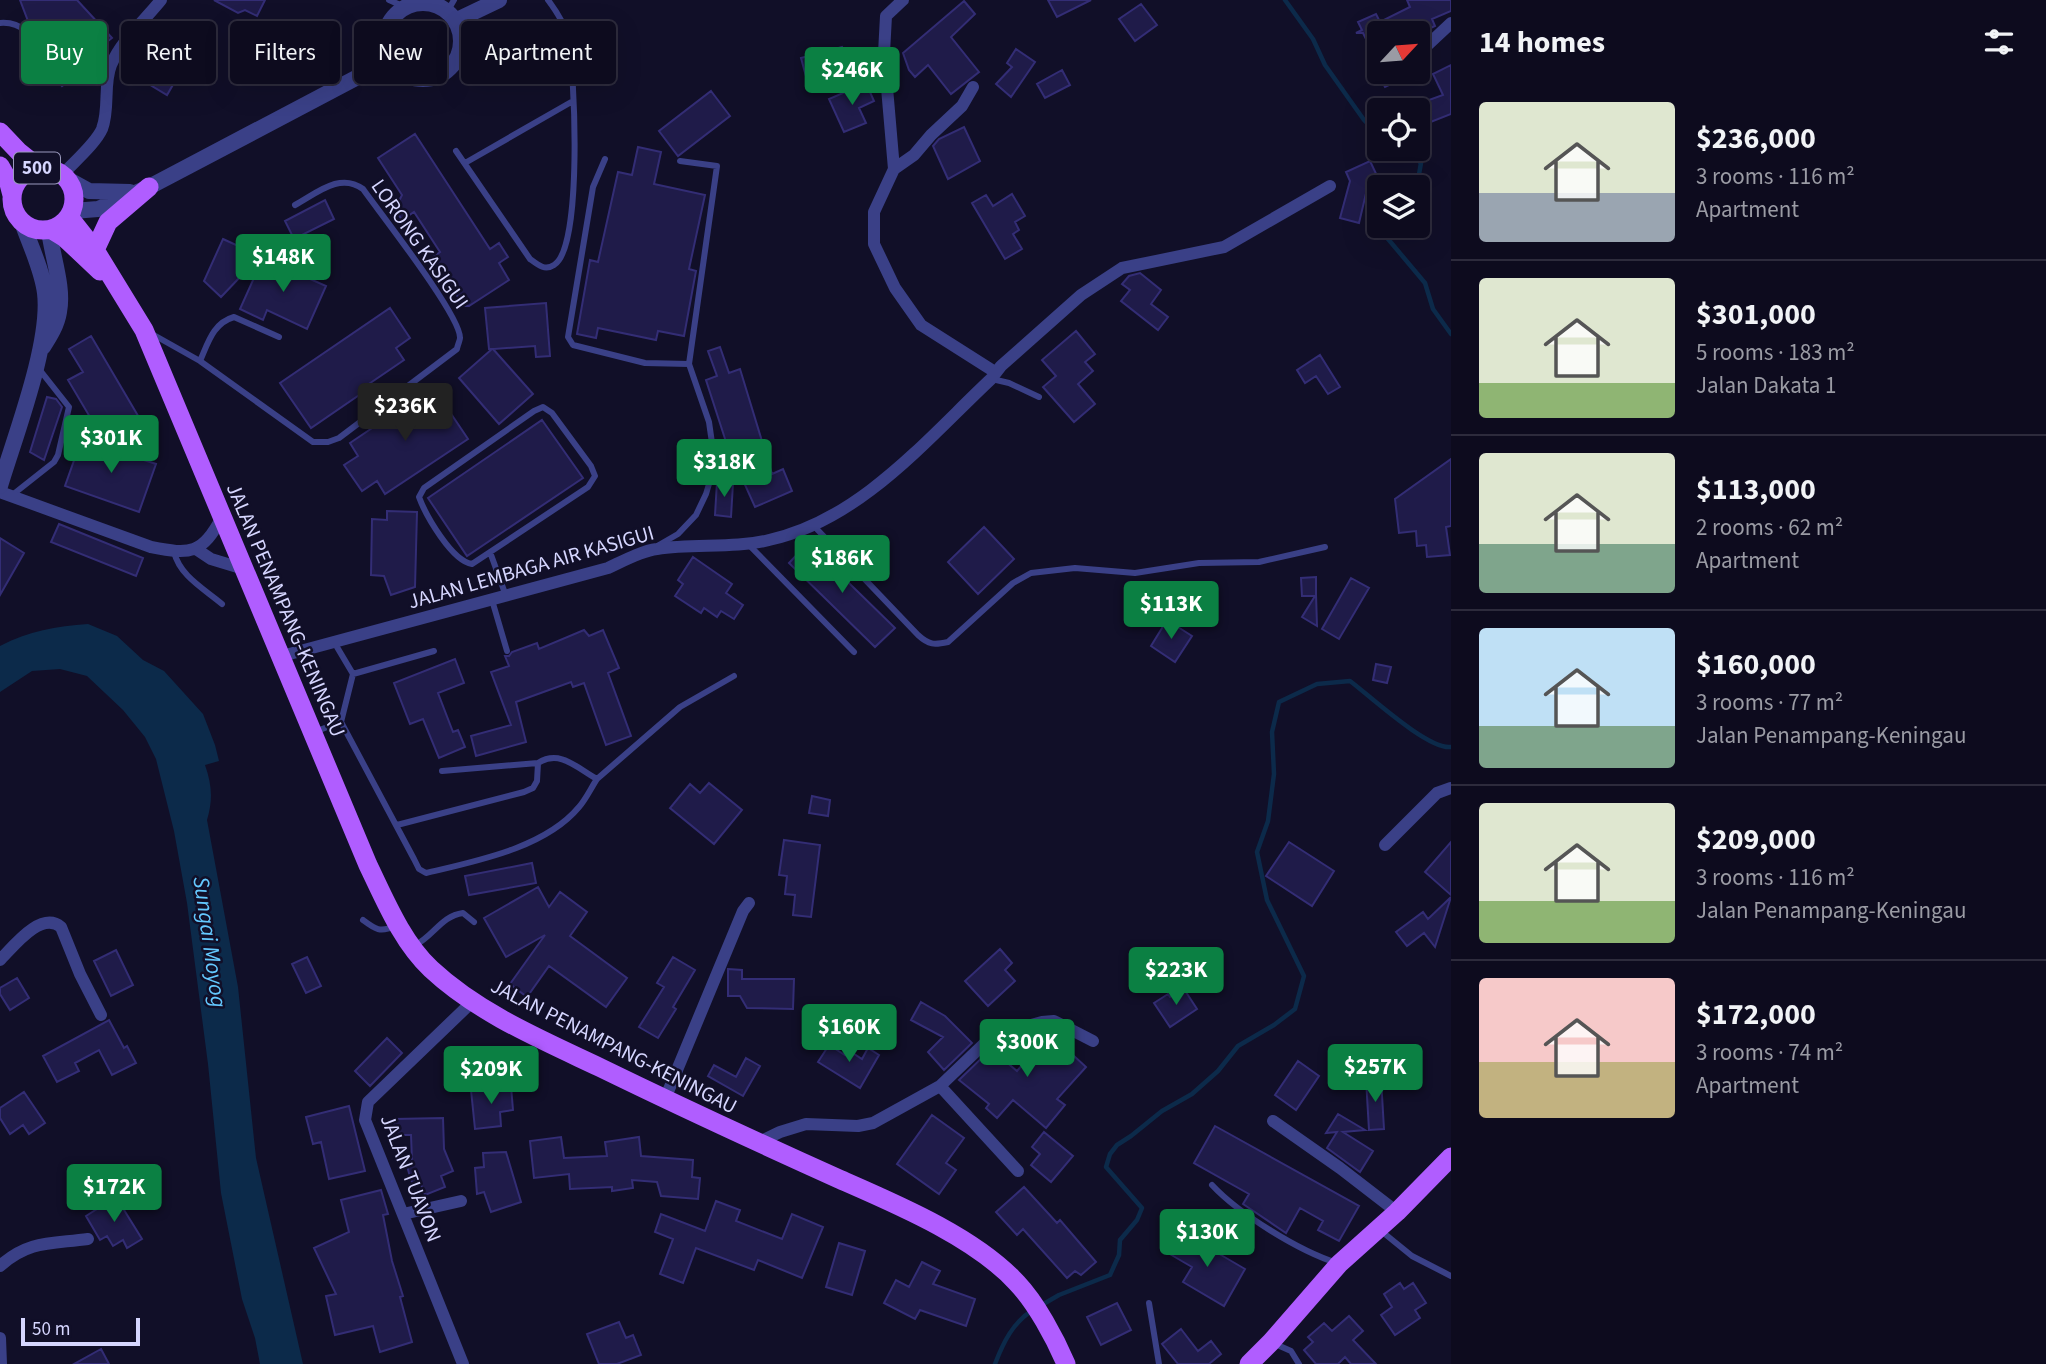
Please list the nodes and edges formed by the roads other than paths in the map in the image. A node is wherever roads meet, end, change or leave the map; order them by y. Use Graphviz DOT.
graph roads {
  1 [pos="161,0"];
  2 [pos="389,0"];
  3 [pos="499,0"];
  4 [pos="548,0"];
  5 [pos="903,0"];
  6 [pos="428,2"];
  7 [pos="405,7"];
  8 [pos="452,11"];
  9 [pos="391,21"];
  10 [pos="0,23"];
  11 [pos="1451,23"];
  12 [pos="21,27"];
  13 [pos="1430,43"];
  14 [pos="447,70"];
  15 [pos="354,79"];
  16 [pos="973,88"];
  17 [pos="573,100"];
  18 [pos="0,132"];
  19 [pos="456,151"];
  20 [pos="605,159"];
  21 [pos="680,161"];
  22 [pos="465,163"];
  23 [pos="0,166"];
  24 [pos="39,167"];
  25 [pos="894,169"];
  26 [pos="66,177"];
  27 [pos="1329,186"];
  28 [pos="149,187"];
  29 [pos="12,195"];
  30 [pos="295,205"];
  31 [pos="71,214"];
  32 [pos="22,222"];
  33 [pos="50,230"];
  34 [pos="96,250"];
  35 [pos="52,252"];
  36 [pos="36,259"];
  37 [pos="124,294"];
  38 [pos="144,330"];
  39 [pos="279,337"];
  40 [pos="38,358"];
  41 [pos="200,361"];
  42 [pos="689,364"];
  43 [pos="993,376"];
  44 [pos="1039,397"];
  45 [pos="65,421"];
  46 [pos="153,457"];
  47 [pos="4,491"];
  48 [pos="222,517"];
  49 [pos="812,524"];
  50 [pos="748,544"];
  51 [pos="1325,547"];
  52 [pos="196,549"];
  53 [pos="654,549"];
  54 [pos="174,552"];
  55 [pos="490,552"];
  56 [pos="244,569"];
  57 [pos="506,596"];
  58 [pos="492,600"];
  59 [pos="222,604"];
  60 [pos="334,642"];
  61 [pos="434,651"];
  62 [pos="507,651"];
  63 [pos="854,652"];
  64 [pos="282,656"];
  65 [pos="353,674"];
  66 [pos="734,676"];
  67 [pos="341,722"];
  68 [pos="313,733"];
  69 [pos="538,763"];
  70 [pos="442,771"];
  71 [pos="597,779"];
  72 [pos="1451,788"];
  73 [pos="397,825"];
  74 [pos="1385,845"];
  75 [pos="749,904"];
  76 [pos="363,920"];
  77 [pos="474,922"];
  78 [pos="398,925"];
  79 [pos="413,947"];
  80 [pos="0,960"];
  81 [pos="473,1001"];
  82 [pos="101,1016"];
  83 [pos="1093,1041"];
  84 [pos="940,1086"];
  85 [pos="665,1099"];
  86 [pos="1273,1121"];
  87 [pos="759,1142"];
  88 [pos="1451,1157"];
  89 [pos="1018,1171"];
  90 [pos="1212,1185"];
  91 [pos="461,1201"];
  92 [pos="1397,1212"];
  93 [pos="403,1214"];
  94 [pos="1379,1228"];
  95 [pos="88,1239"];
  96 [pos="1339,1264"];
  97 [pos="0,1266"];
  98 [pos="1451,1276"];
  99 [pos="1149,1303"];
  100 [pos="0,1338"];
  101 [pos="1271,1342"];
  102 [pos="1,1364"];
  103 [pos="463,1364"];
  104 [pos="1066,1364"];
  105 [pos="1159,1364"];
  106 [pos="1249,1364"];
  107 [pos="1299,1364"];
  1 -- 26 [label="street"];
  2 -- 7 [label="lane"];
  3 -- 8 [label="street"];
  4 -- 17 [label="lane"];
  5 -- 25 [label="street"];
  6 -- 7 [label="street"];
  6 -- 8 [label="street"];
  7 -- 9 [label="street"];
  8 -- 14 [label="street"];
  10 -- 12 [label="lane"];
  11 -- 13 [label="street"];
  15 -- 28 [label="street"];
  16 -- 25 [label="street"];
  17 -- 22 [label="lane"];
  17 -- 22 [label="lane"];
  18 -- 24 [label="main road, 500"];
  19 -- 22 [label="lane"];
  20 -- 42 [label="lane"];
  21 -- 42 [label="lane"];
  23 -- 29 [label="main road, 500"];
  24 -- 26 [label="main road, 500"];
  24 -- 29 [label="main road, 500"];
  25 -- 43 [label="street"];
  26 -- 28 [label="street"];
  26 -- 31 [label="main road, 500"];
  27 -- 43 [label="street, JALAN LEMBAGA AIR KASIGUI"];
  28 -- 31 [label="street"];
  28 -- 34 [label="main road"];
  29 -- 32 [label="main road, 500"];
  30 -- 41 [label="lane, LORONG KASIGUI"];
  31 -- 33 [label="main road"];
  31 -- 34 [label="main road, JALAN PENAMPANG-KENINGAU"];
  32 -- 33 [label="main road"];
  32 -- 36 [label="street"];
  33 -- 35 [label="street"];
  33 -- 37 [label="main road, JALAN PENAMPANG-KENINGAU"];
  34 -- 37 [label="main road, JALAN PENAMPANG-KENINGAU"];
  35 -- 36 [label="street"];
  35 -- 40 [label="street"];
  36 -- 40 [label="street"];
  37 -- 38 [label="main road, JALAN PENAMPANG-KENINGAU"];
  38 -- 41 [label="lane, LORONG KASIGUI"];
  38 -- 48 [label="main road, JALAN PENAMPANG-KENINGAU"];
  39 -- 41 [label="lane"];
  40 -- 45 [label="lane"];
  40 -- 47 [label="street"];
  42 -- 53 [label="lane"];
  43 -- 44 [label="lane"];
  43 -- 49 [label="street, JALAN LEMBAGA AIR KASIGUI"];
  45 -- 46 [label="lane"];
  45 -- 47 [label="lane"];
  47 -- 54 [label="street"];
  48 -- 52 [label="street"];
  48 -- 56 [label="main road, JALAN PENAMPANG-KENINGAU"];
  49 -- 50 [label="street, JALAN LEMBAGA AIR KASIGUI"];
  49 -- 51 [label="lane"];
  50 -- 53 [label="street, JALAN LEMBAGA AIR KASIGUI"];
  50 -- 63 [label="lane"];
  52 -- 54 [label="street"];
  52 -- 56 [label="street"];
  53 -- 57 [label="street, JALAN LEMBAGA AIR KASIGUI"];
  54 -- 59 [label="lane"];
  55 -- 55 [label="lane"];
  55 -- 57 [label="lane"];
  56 -- 64 [label="main road, JALAN PENAMPANG-KENINGAU"];
  57 -- 58 [label="street, JALAN LEMBAGA AIR KASIGUI"];
  58 -- 60 [label="street, JALAN LEMBAGA AIR KASIGUI"];
  58 -- 62 [label="lane"];
  60 -- 64 [label="street, JALAN LEMBAGA AIR KASIGUI"];
  60 -- 65 [label="lane"];
  61 -- 65 [label="lane"];
  64 -- 68 [label="main road, JALAN PENAMPANG-KENINGAU"];
  65 -- 67 [label="lane"];
  66 -- 71 [label="lane"];
  67 -- 68 [label="lane"];
  67 -- 73 [label="lane"];
  68 -- 78 [label="main road, JALAN PENAMPANG-KENINGAU"];
  69 -- 70 [label="lane"];
  69 -- 71 [label="lane"];
  69 -- 73 [label="lane"];
  71 -- 73 [label="lane"];
  72 -- 74 [label="street"];
  75 -- 85 [label="street"];
  76 -- 78 [label="lane"];
  77 -- 79 [label="lane"];
  78 -- 79 [label="main road, JALAN PENAMPANG-KENINGAU"];
  79 -- 81 [label="main road, JALAN PENAMPANG-KENINGAU"];
  80 -- 82 [label="street"];
  81 -- 85 [label="main road, JALAN PENAMPANG-KENINGAU"];
  81 -- 93 [label="street, JALAN TUAVON"];
  83 -- 84 [label="street"];
  84 -- 87 [label="street"];
  84 -- 89 [label="street"];
  85 -- 87 [label="main road, JALAN PENAMPANG-KENINGAU"];
  86 -- 92 [label="street"];
  87 -- 104 [label="main road, JALAN PENAMPANG-KENINGAU"];
  88 -- 92 [label="main road"];
  90 -- 96 [label="lane"];
  91 -- 93 [label="street"];
  92 -- 94 [label="main road"];
  93 -- 103 [label="street, JALAN TUAVON"];
  94 -- 96 [label="main road"];
  94 -- 98 [label="lane"];
  95 -- 97 [label="street"];
  96 -- 101 [label="main road"];
  99 -- 105 [label="lane"];
  100 -- 102 [label="street"];
  101 -- 106 [label="main road"];
  101 -- 107 [label="lane"];
}
